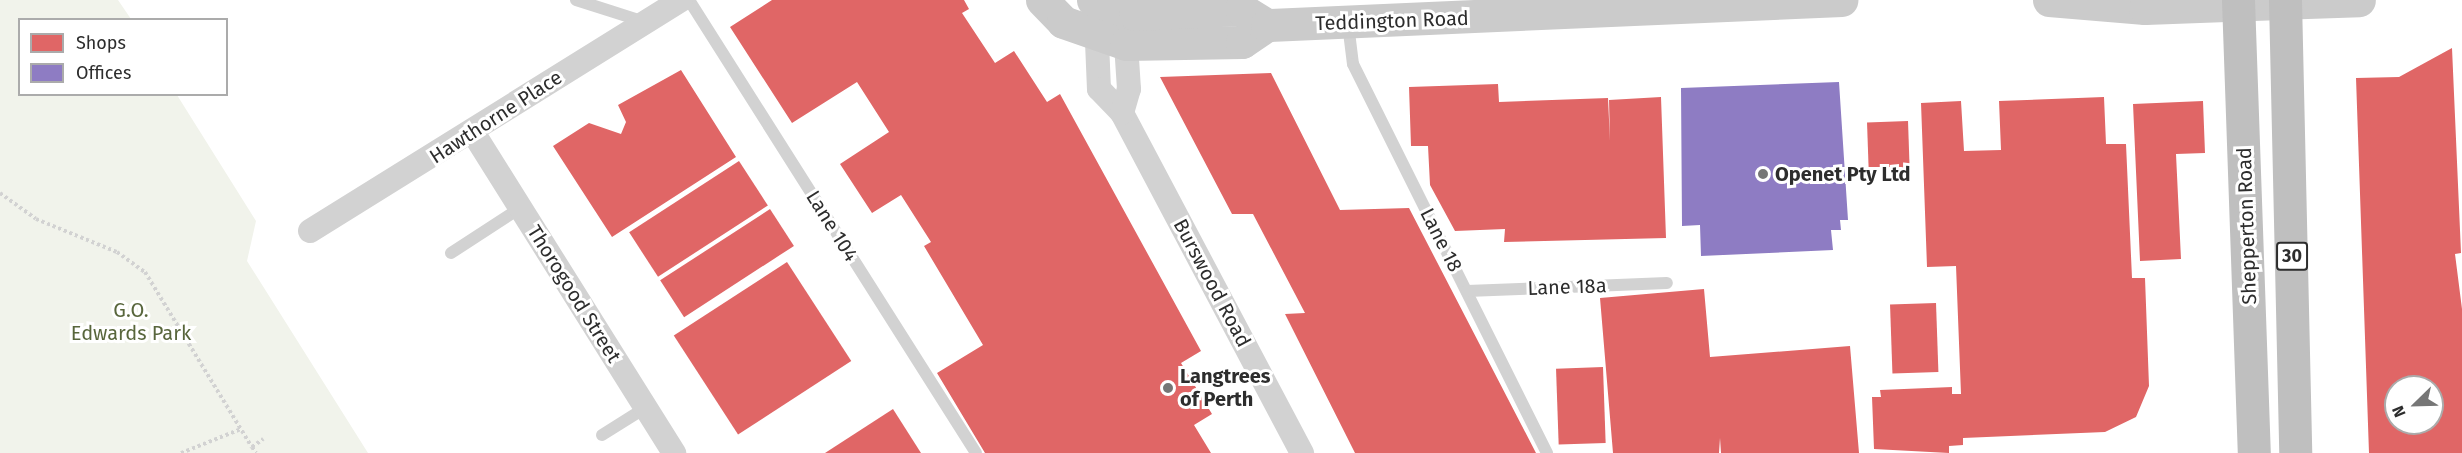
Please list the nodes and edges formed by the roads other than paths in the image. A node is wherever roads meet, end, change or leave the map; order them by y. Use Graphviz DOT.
graph roads {
  1 [pos="576,0"];
  2 [pos="681,0"];
  3 [pos="689,0"];
  4 [pos="1042,0"];
  5 [pos="1841,0"];
  6 [pos="2049,0"];
  7 [pos="2359,0"];
  8 [pos="2238,2"];
  9 [pos="2285,2"];
  10 [pos="1110,15"];
  11 [pos="645,22"];
  12 [pos="1348,24"];
  13 [pos="1093,37"];
  14 [pos="1122,113"];
  15 [pos="474,134"];
  16 [pos="520,208"];
  17 [pos="310,231"];
  18 [pos="451,253"];
  19 [pos="1667,283"];
  20 [pos="1467,291"];
  21 [pos="645,408"];
  22 [pos="602,435"];
  23 [pos="674,453"];
  24 [pos="976,453"];
  25 [pos="1302,453"];
  26 [pos="1547,453"];
  27 [pos="2254,453"];
  28 [pos="2295,453"];
  1 -- 11 [label="lane"];
  2 -- 11 [label="street, Hawthorne Place"];
  3 -- 24 [label="lane, Lane 104"];
  4 -- 13 [label="main road"];
  5 -- 12 [label="main road, Teddington Road"];
  6 -- 8 [label="main road"];
  7 -- 9 [label="main road"];
  8 -- 9 [label="main road"];
  8 -- 27 [label="highway, Shepperton Road / 30"];
  9 -- 28 [label="highway, 30"];
  10 -- 12 [label="main road, Teddington Road"];
  10 -- 13 [label="main road, Teddington Road"];
  10 -- 14 [label="street"];
  11 -- 15 [label="street, Hawthorne Place"];
  12 -- 20 [label="lane, Lane 18"];
  13 -- 14 [label="street, Burswood Road"];
  14 -- 25 [label="street, Burswood Road"];
  15 -- 16 [label="street, Thorogood Street"];
  15 -- 17 [label="street, Hawthorne Place"];
  16 -- 18 [label="lane"];
  16 -- 21 [label="street, Thorogood Street"];
  19 -- 20 [label="lane, Lane 18a"];
  20 -- 26 [label="lane, Lane 18"];
  21 -- 22 [label="lane"];
  21 -- 23 [label="street, Thorogood Street"];
}
